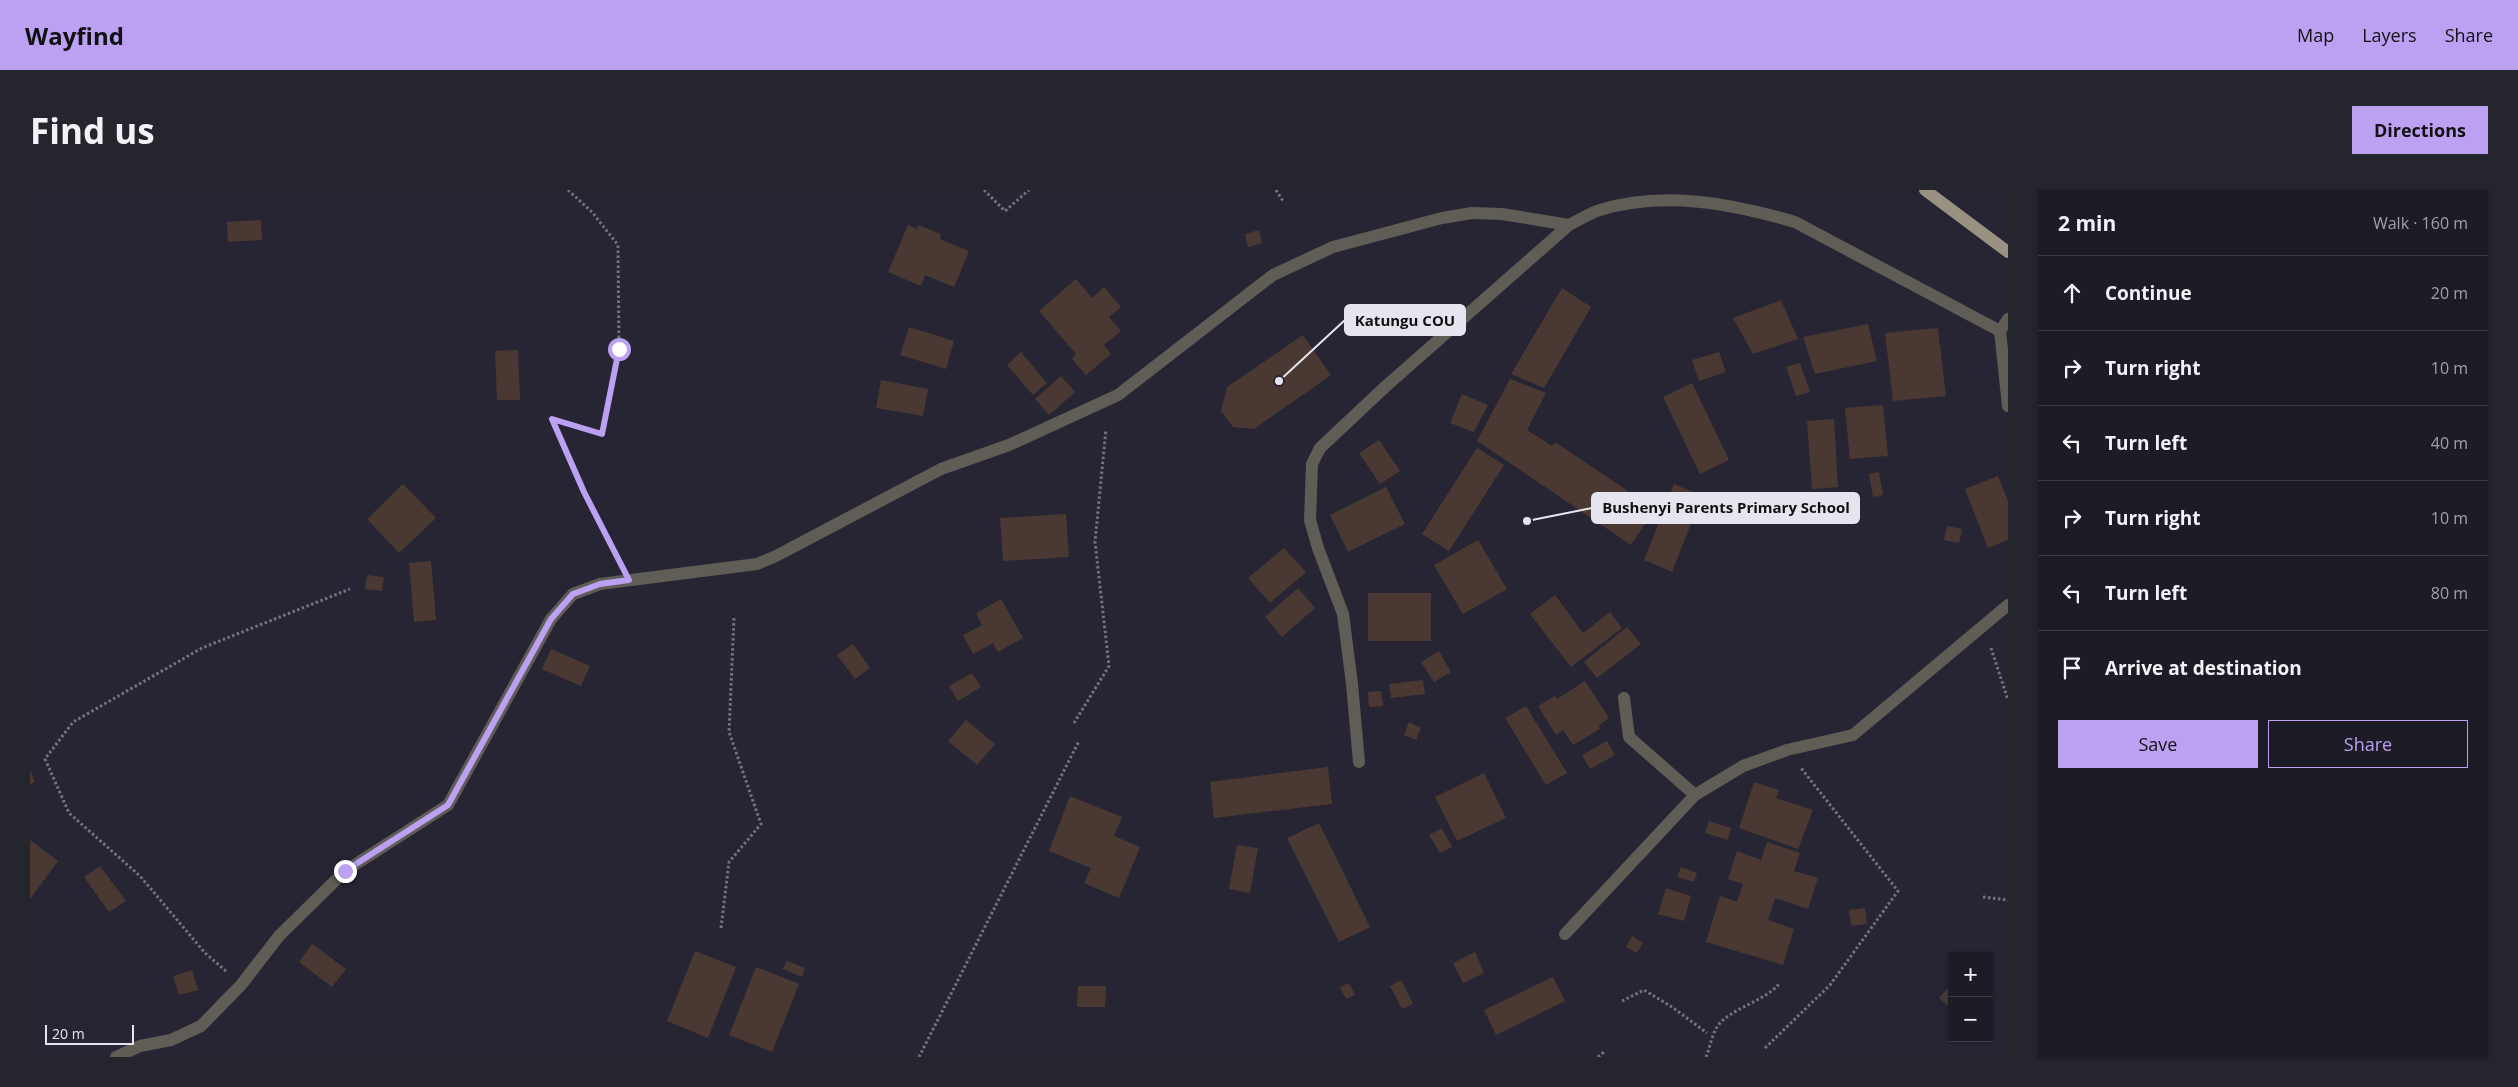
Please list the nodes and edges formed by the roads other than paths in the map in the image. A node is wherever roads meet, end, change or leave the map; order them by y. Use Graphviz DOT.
graph roads {
  1 [pos="1925,190"];
  2 [pos="1569,224"];
  3 [pos="2008,252"];
  4 [pos="2008,319"];
  5 [pos="2000,331"];
  6 [pos="2008,406"];
  7 [pos="2008,605"];
  8 [pos="1624,698"];
  9 [pos="1359,762"];
  10 [pos="1695,795"];
  11 [pos="1566,934"];
  12 [pos="116,1057"];
  1 -- 3 [label="main road"];
  2 -- 5 [label="street"];
  2 -- 9 [label="street"];
  2 -- 12 [label="street"];
  4 -- 5 [label="street"];
  5 -- 6 [label="street"];
  7 -- 10 [label="street"];
  8 -- 10 [label="street"];
  10 -- 11 [label="street"];
}
